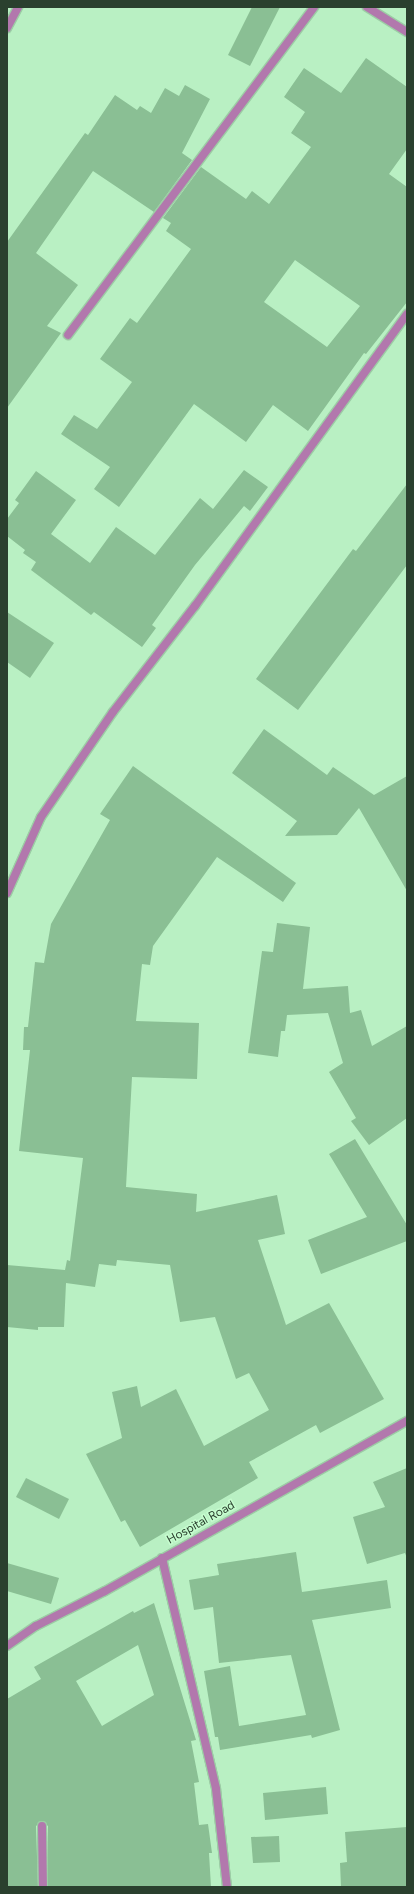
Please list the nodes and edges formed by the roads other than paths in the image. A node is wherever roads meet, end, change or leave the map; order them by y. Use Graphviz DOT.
graph roads {
  1 [pos="18,7"];
  2 [pos="314,7"];
  3 [pos="367,7"];
  4 [pos="7,28"];
  5 [pos="407,32"];
  6 [pos="407,314"];
  7 [pos="68,335"];
  8 [pos="7,893"];
  9 [pos="407,1421"];
  10 [pos="162,1558"];
  11 [pos="7,1646"];
  12 [pos="42,1826"];
  13 [pos="43,1887"];
  14 [pos="227,1887"];
  1 -- 4 [label="street"];
  2 -- 7 [label="street"];
  3 -- 5 [label="street"];
  6 -- 8 [label="street"];
  9 -- 10 [label="street, Hospital Road"];
  10 -- 11 [label="street, Hospital Road"];
  10 -- 14 [label="street"];
  12 -- 13 [label="street"];
}
